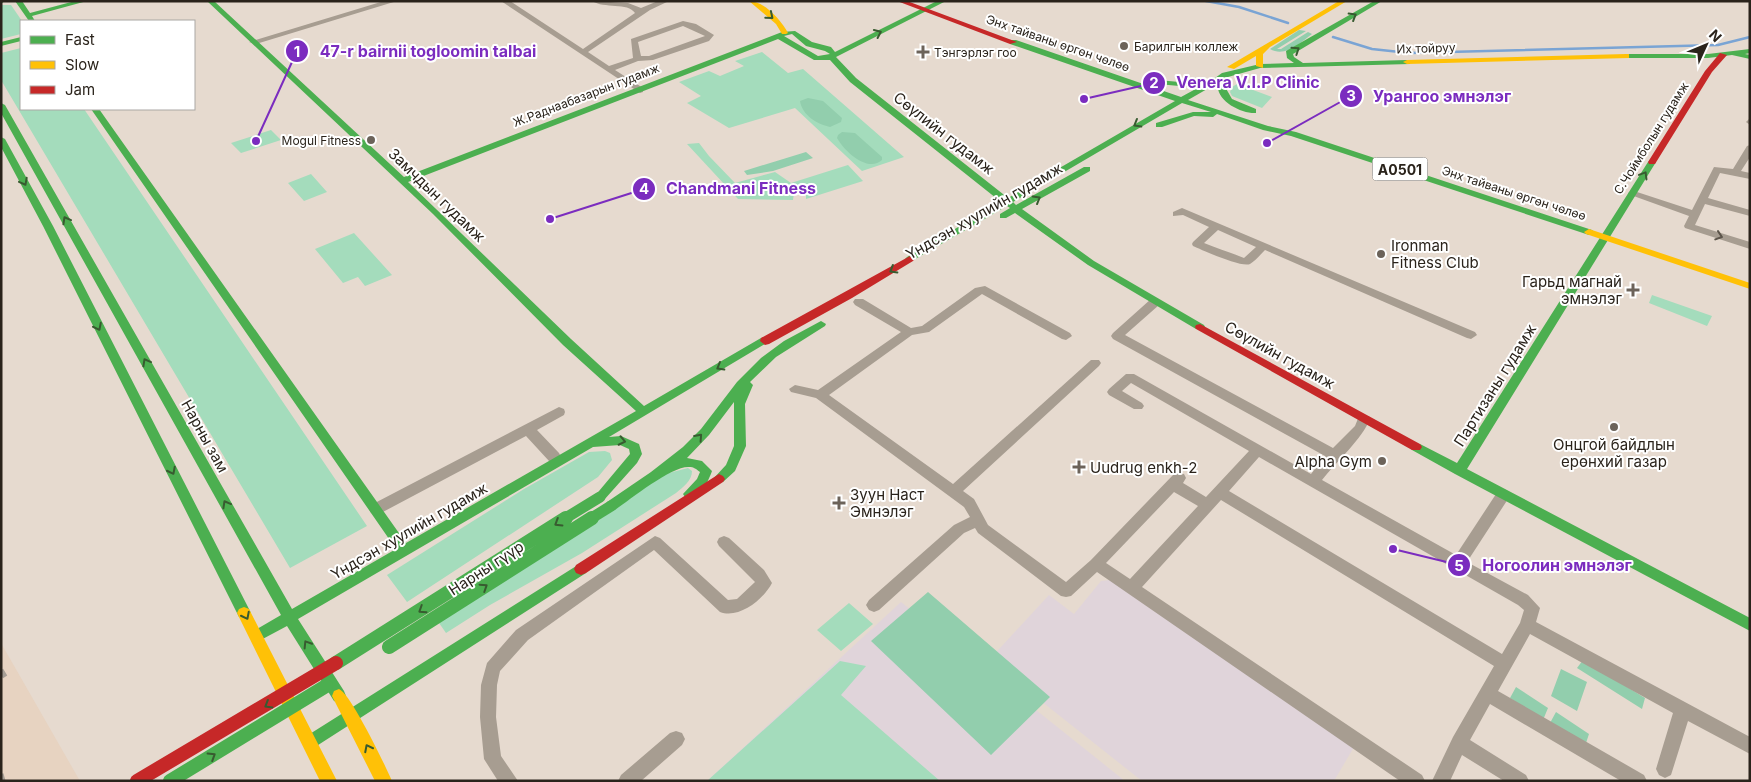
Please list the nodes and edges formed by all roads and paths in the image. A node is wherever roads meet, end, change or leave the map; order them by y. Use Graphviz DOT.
graph roads {
  1 [pos="18,1"];
  2 [pos="84,1"];
  3 [pos="210,1"];
  4 [pos="393,1"];
  5 [pos="505,1"];
  6 [pos="596,1"];
  7 [pos="620,1"];
  8 [pos="665,1"];
  9 [pos="752,1"];
  10 [pos="900,1"];
  11 [pos="1344,1"];
  12 [pos="1379,1"];
  13 [pos="928,4"];
  14 [pos="611,5"];
  15 [pos="639,13"];
  16 [pos="30,18"];
  17 [pos="952,21"];
  18 [pos="902,22"];
  19 [pos="1300,27"];
  20 [pos="782,34"];
  21 [pos="1323,34"];
  22 [pos="624,36"];
  23 [pos="20,39"];
  24 [pos="253,42"];
  25 [pos="1,44"];
  26 [pos="1262,50"];
  27 [pos="1750,51"];
  28 [pos="583,52"];
  29 [pos="826,54"];
  30 [pos="1729,54"];
  31 [pos="1681,57"];
  32 [pos="1750,57"];
  33 [pos="636,59"];
  34 [pos="1302,65"];
  35 [pos="1260,66"];
  36 [pos="609,69"];
  37 [pos="1225,75"];
  38 [pos="1120,80"];
  39 [pos="1158,82"];
  40 [pos="1217,84"];
  41 [pos="640,90"];
  42 [pos="1204,98"];
  43 [pos="1180,99"];
  44 [pos="1192,99"];
  45 [pos="1,105"];
  46 [pos="95,110"];
  47 [pos="1156,113"];
  48 [pos="1238,119"];
  49 [pos="1159,126"];
  50 [pos="1296,128"];
  51 [pos="1,139"];
  52 [pos="1750,148"];
  53 [pos="1736,172"];
  54 [pos="1750,176"];
  55 [pos="402,181"];
  56 [pos="1633,194"];
  57 [pos="1702,200"];
  58 [pos="1006,201"];
  59 [pos="1016,209"];
  60 [pos="1750,213"];
  61 [pos="1177,214"];
  62 [pos="1694,214"];
  63 [pos="1216,226"];
  64 [pos="1607,235"];
  65 [pos="1263,246"];
  66 [pos="1750,246"];
  67 [pos="1750,277"];
  68 [pos="1750,286"];
  69 [pos="859,302"];
  70 [pos="1155,302"];
  71 [pos="809,318"];
  72 [pos="909,332"];
  73 [pos="1471,335"];
  74 [pos="1066,336"];
  75 [pos="789,343"];
  76 [pos="1095,363"];
  77 [pos="736,373"];
  78 [pos="751,374"];
  79 [pos="796,389"];
  80 [pos="820,396"];
  81 [pos="1138,406"];
  82 [pos="643,411"];
  83 [pos="559,412"];
  84 [pos="1364,419"];
  85 [pos="528,429"];
  86 [pos="576,450"];
  87 [pos="1258,450"];
  88 [pos="1334,455"];
  89 [pos="554,457"];
  90 [pos="640,470"];
  91 [pos="1459,471"];
  92 [pos="648,480"];
  93 [pos="1313,481"];
  94 [pos="953,492"];
  95 [pos="1219,492"];
  96 [pos="1503,494"];
  97 [pos="600,497"];
  98 [pos="1208,505"];
  99 [pos="376,508"];
  100 [pos="667,513"];
  101 [pos="979,519"];
  102 [pos="648,536"];
  103 [pos="724,542"];
  104 [pos="406,551"];
  105 [pos="1096,564"];
  106 [pos="1458,564"];
  107 [pos="1131,588"];
  108 [pos="874,604"];
  109 [pos="290,618"];
  110 [pos="1527,625"];
  111 [pos="1750,625"];
  112 [pos="257,636"];
  113 [pos="383,651"];
  114 [pos="1505,664"];
  115 [pos="341,677"];
  116 [pos="1488,694"];
  117 [pos="1683,708"];
  118 [pos="351,716"];
  119 [pos="676,739"];
  120 [pos="310,742"];
  121 [pos="1459,743"];
  122 [pos="1750,746"];
  123 [pos="1664,769"];
  124 [pos="137,781"];
  125 [pos="170,781"];
  126 [pos="329,781"];
  127 [pos="384,781"];
  128 [pos="509,781"];
  129 [pos="627,781"];
  130 [pos="1416,781"];
  131 [pos="1441,781"];
  132 [pos="1520,781"];
  133 [pos="1638,781"];
  1 -- 16 [label="main road"];
  2 -- 16 [label="main road"];
  3 -- 24 [label="main road, Замчдын гудамж"];
  4 -- 24 [label="street"];
  5 -- 28 [label="street"];
  6 -- 14 [label="street"];
  7 -- 14 [label="street"];
  8 -- 15 [label="street"];
  9 -- 20 [label="main road, one-way"];
  10 -- 13 [label="main road, Энх тайваны өргөн чөлөө / A0501"];
  11 -- 19 [label="main road"];
  21 -- 12 [label="main road, one-way"];
  13 -- 17 [label="main road, Энх тайваны өргөн чөлөө / A0501"];
  13 -- 18 [label="main road"];
  13 -- 29 [label="main road"];
  13 -- 39 [label="main road, Энх тайваны өргөн чөлөө / A0501"];
  14 -- 15 [label="street"];
  15 -- 22 [label="street"];
  17 -- 18 [label="main road"];
  17 -- 38 [label="main road, Энх тайваны өргөн чөлөө / A0501"];
  29 -- 18 [label="main road, one-way"];
  19 -- 21 [label="main road"];
  19 -- 26 [label="main road"];
  20 -- 29 [label="main road, Сөүлийн гудамж"];
  20 -- 41 [label="main road, Ж.Раднаабазарын гудамж"];
  34 -- 21 [label="main road, one-way"];
  22 -- 28 [label="street"];
  22 -- 33 [label="street"];
  22 -- 33 [label="street"];
  23 -- 25 [label="main road"];
  24 -- 55 [label="main road, Замчдын гудамж"];
  26 -- 35 [label="main road"];
  26 -- 37 [label="main road"];
  27 -- 30 [label="main road, Их тойруу"];
  28 -- 36 [label="street"];
  29 -- 58 [label="main road, Сөүлийн гудамж"];
  30 -- 31 [label="main road, Их тойруу"];
  30 -- 32 [label="main road"];
  56 -- 30 [label="main road, С.Чоймболын гудамж, one-way"];
  31 -- 34 [label="main road, Их тойруу"];
  31 -- 40 [label="main road, Их тойруу"];
  33 -- 36 [label="street"];
  34 -- 35 [label="main road, Их тойруу"];
  35 -- 37 [label="main road, Их тойруу"];
  36 -- 41 [label="street"];
  37 -- 40 [label="main road, Их тойруу"];
  38 -- 43 [label="main road, Энх тайваны өргөн чөлөө / A0501"];
  38 -- 47 [label="main road"];
  39 -- 40 [label="main road"];
  39 -- 44 [label="main road, Энх тайваны өргөн чөлөө / A0501"];
  40 -- 42 [label="main road, Их тойруу"];
  40 -- 44 [label="main road, Их тойруу"];
  40 -- 50 [label="main road"];
  41 -- 55 [label="main road, Ж.Раднаабазарын гудамж"];
  42 -- 44 [label="main road, Энх тайваны өргөн чөлөө / A0501"];
  42 -- 50 [label="main road, Энх тайваны өргөн чөлөө / A0501"];
  43 -- 44 [label="main road, Их тойруу"];
  43 -- 47 [label="main road, Үндсэн хуулийн гудамж"];
  44 -- 48 [label="main road, Энх тайваны өргөн чөлөө / A0501"];
  44 -- 49 [label="main road, Үндсэн хуулийн гудамж"];
  109 -- 45 [label="main road, Нарны зам, one-way"];
  46 -- 99 [label="main road"];
  47 -- 58 [label="main road, Үндсэн хуулийн гудамж, one-way"];
  48 -- 49 [label="main road"];
  48 -- 64 [label="main road, Энх тайваны өргөн чөлөө / A0501"];
  59 -- 49 [label="main road, Үндсэн хуулийн гудамж, one-way"];
  50 -- 64 [label="main road, Энх тайваны өргөн чөлөө / A0501"];
  51 -- 112 [label="main road, one-way"];
  52 -- 53 [label="street"];
  53 -- 54 [label="street"];
  53 -- 57 [label="street"];
  55 -- 82 [label="main road, Замчдын гудамж"];
  56 -- 62 [label="street"];
  56 -- 64 [label="main road, С.Чоймболын гудамж"];
  57 -- 60 [label="street"];
  57 -- 62 [label="street"];
  58 -- 59 [label="main road, Сөүлийн гудамж"];
  58 -- 71 [label="main road, Үндсэн хуулийн гудамж, one-way"];
  59 -- 69 [label="main road, Үндсэн хуулийн гудамж"];
  59 -- 70 [label="main road, Сөүлийн гудамж"];
  61 -- 63 [label="street"];
  62 -- 66 [label="street, one-way"];
  63 -- 65 [label="street"];
  63 -- 65 [label="street"];
  64 -- 67 [label="main road, Энх тайваны өргөн чөлөө / A0501"];
  64 -- 68 [label="main road, Энх тайваны өргөн чөлөө / A0501"];
  64 -- 91 [label="main road, Партизаны гудамж"];
  65 -- 73 [label="street"];
  69 -- 72 [label="street"];
  69 -- 75 [label="main road, Үндсэн хуулийн гудамж"];
  70 -- 84 [label="main road, Сөүлийн гудамж"];
  70 -- 88 [label="street"];
  71 -- 77 [label="main road"];
  71 -- 82 [label="main road, one-way"];
  72 -- 74 [label="street"];
  72 -- 80 [label="street"];
  75 -- 78 [label="main road, Нарны гүүр"];
  76 -- 94 [label="street"];
  92 -- 78 [label="main road, Нарны гүүр, one-way"];
  78 -- 100 [label="main road"];
  79 -- 80 [label="street"];
  80 -- 94 [label="street"];
  81 -- 87 [label="street"];
  82 -- 86 [label="main road"];
  83 -- 85 [label="street"];
  84 -- 88 [label="street"];
  84 -- 91 [label="main road, Сөүлийн гудамж"];
  85 -- 89 [label="street"];
  85 -- 99 [label="street"];
  86 -- 97 [label="main road, one-way"];
  86 -- 104 [label="main road, Үндсэн хуулийн гудамж"];
  87 -- 93 [label="street"];
  87 -- 95 [label="street"];
  88 -- 93 [label="street"];
  90 -- 97 [label="main road, Нарны гүүр"];
  91 -- 96 [label="main road, Сөүлийн гудамж"];
  92 -- 100 [label="main road"];
  113 -- 92 [label="main road, Нарны гүүр, one-way, bridge"];
  93 -- 106 [label="street"];
  94 -- 101 [label="street"];
  95 -- 98 [label="street"];
  95 -- 114 [label="street"];
  96 -- 106 [label="street"];
  96 -- 111 [label="main road, Сөүлийн гудамж"];
  97 -- 124 [label="main road, Нарны гүүр, one-way, bridge"];
  98 -- 105 [label="street"];
  98 -- 107 [label="street"];
  99 -- 104 [label="main road"];
  100 -- 102 [label="main road"];
  101 -- 105 [label="street"];
  101 -- 108 [label="street"];
  102 -- 103 [label="street"];
  102 -- 118 [label="main road"];
  102 -- 128 [label="street"];
  104 -- 109 [label="main road, Үндсэн хуулийн гудамж"];
  105 -- 107 [label="street"];
  106 -- 110 [label="street"];
  107 -- 130 [label="street"];
  109 -- 112 [label="main road, Үндсэн хуулийн гудамж"];
  118 -- 109 [label="main road, Нарны зам, one-way"];
  110 -- 114 [label="street"];
  110 -- 117 [label="street"];
  112 -- 120 [label="main road"];
  114 -- 116 [label="street"];
  125 -- 115 [label="main road, one-way, bridge"];
  116 -- 121 [label="street"];
  116 -- 133 [label="street"];
  117 -- 122 [label="street"];
  117 -- 123 [label="street"];
  118 -- 120 [label="main road"];
  127 -- 118 [label="main road, Нарны зам, one-way"];
  119 -- 129 [label="street"];
  120 -- 126 [label="main road"];
  121 -- 131 [label="street"];
  121 -- 132 [label="street"];
}
